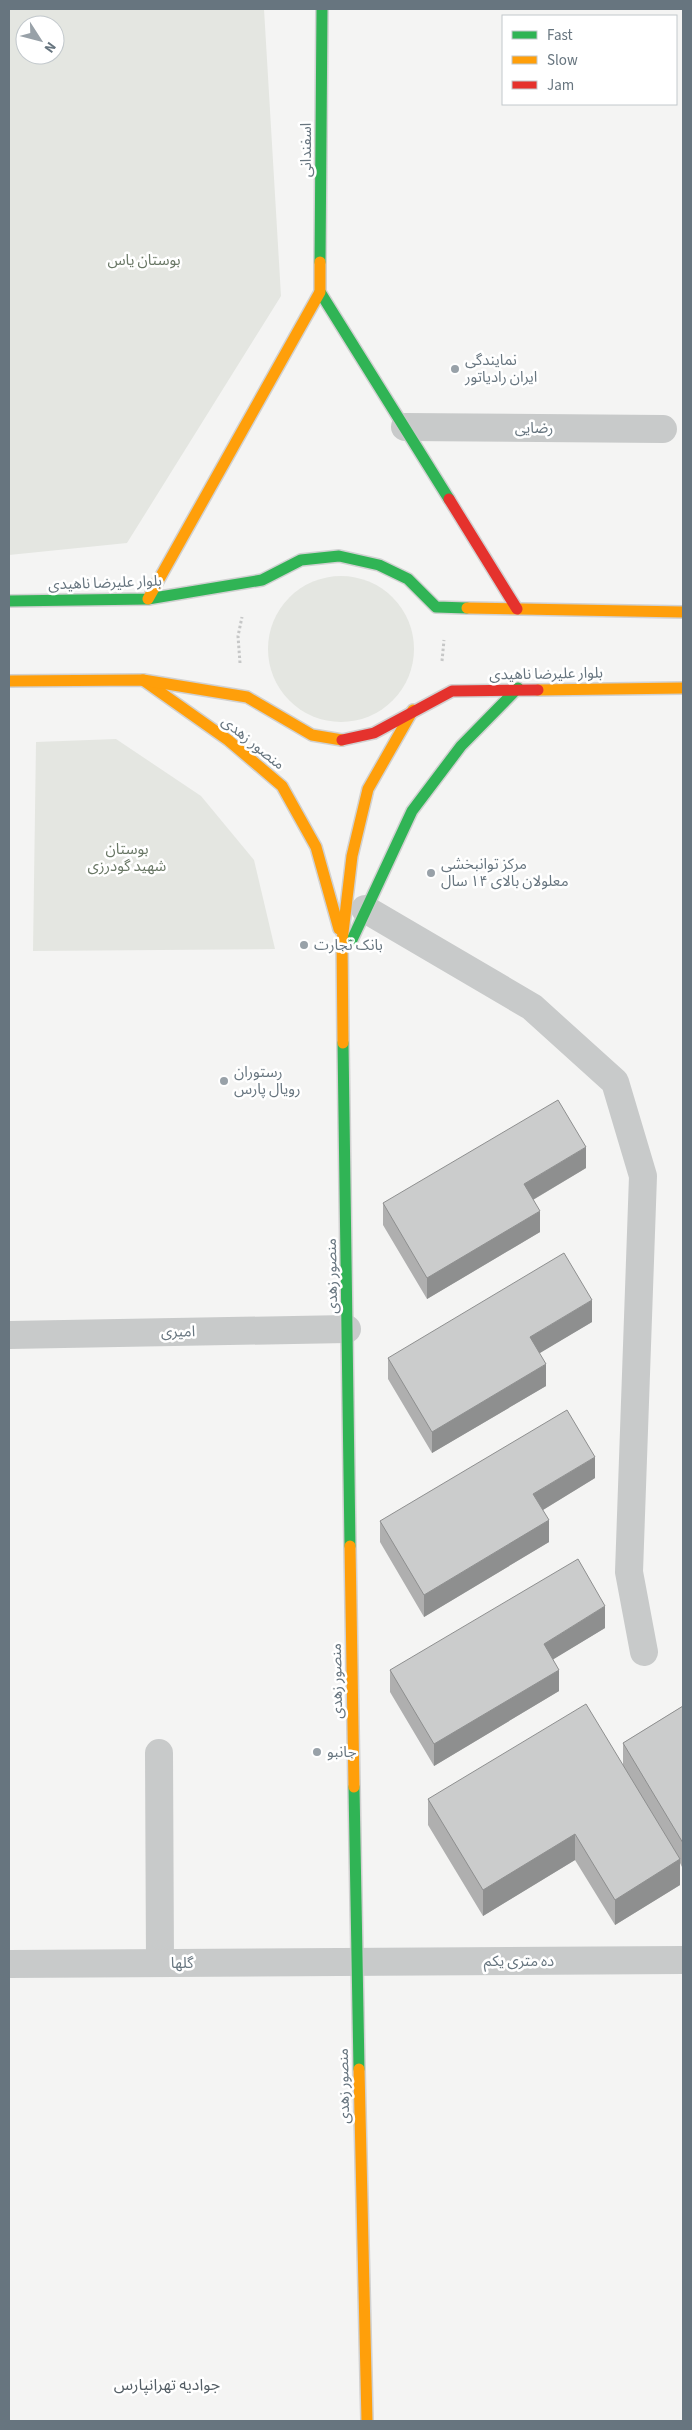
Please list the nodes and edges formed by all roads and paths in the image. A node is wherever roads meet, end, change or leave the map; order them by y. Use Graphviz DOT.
graph roads {
  1 [pos="322,9"];
  2 [pos="320,292"];
  3 [pos="405,427"];
  4 [pos="663,429"];
  5 [pos="262,580"];
  6 [pos="148,599"];
  7 [pos="9,601"];
  8 [pos="517,609"];
  9 [pos="683,612"];
  10 [pos="143,680"];
  11 [pos="9,681"];
  12 [pos="518,688"];
  13 [pos="683,688"];
  14 [pos="247,697"];
  15 [pos="413,710"];
  16 [pos="365,909"];
  17 [pos="342,940"];
  18 [pos="343,962"];
  19 [pos="347,1329"];
  20 [pos="9,1335"];
  21 [pos="644,1652"];
  22 [pos="159,1753"];
  23 [pos="683,1960"];
  24 [pos="356,1962"];
  25 [pos="160,1963"];
  26 [pos="9,1964"];
  27 [pos="366,2421"];
  1 -- 2 [label="main road, اسفندانی"];
  2 -- 3 [label="main road"];
  2 -- 6 [label="main road"];
  3 -- 4 [label="street, رضایی"];
  3 -- 8 [label="main road"];
  5 -- 6 [label="main road, بلوار علیرضا ناهیدی"];
  5 -- 8 [label="main road, بلوار علیرضا ناهیدی"];
  5 -- 14 [label="path"];
  6 -- 7 [label="main road, بلوار علیرضا ناهیدی"];
  8 -- 9 [label="main road"];
  10 -- 11 [label="main road"];
  10 -- 14 [label="main road"];
  10 -- 17 [label="main road, منصور زهدی"];
  12 -- 13 [label="main road, بلوار علیرضا ناهیدی"];
  12 -- 15 [label="main road, بلوار علیرضا ناهیدی"];
  12 -- 16 [label="main road"];
  14 -- 15 [label="main road, بلوار علیرضا ناهیدی"];
  15 -- 17 [label="main road, منصور زهدی"];
  16 -- 18 [label="main road"];
  16 -- 21 [label="street"];
  17 -- 18 [label="main road, منصور زهدی"];
  18 -- 19 [label="main road, منصور زهدی"];
  19 -- 20 [label="street, امیری"];
  19 -- 24 [label="main road, منصور زهدی"];
  22 -- 25 [label="street"];
  23 -- 24 [label="street, ده متری یکم"];
  24 -- 25 [label="street, گلها"];
  24 -- 27 [label="main road, منصور زهدی"];
  25 -- 26 [label="street, گلها"];
}
